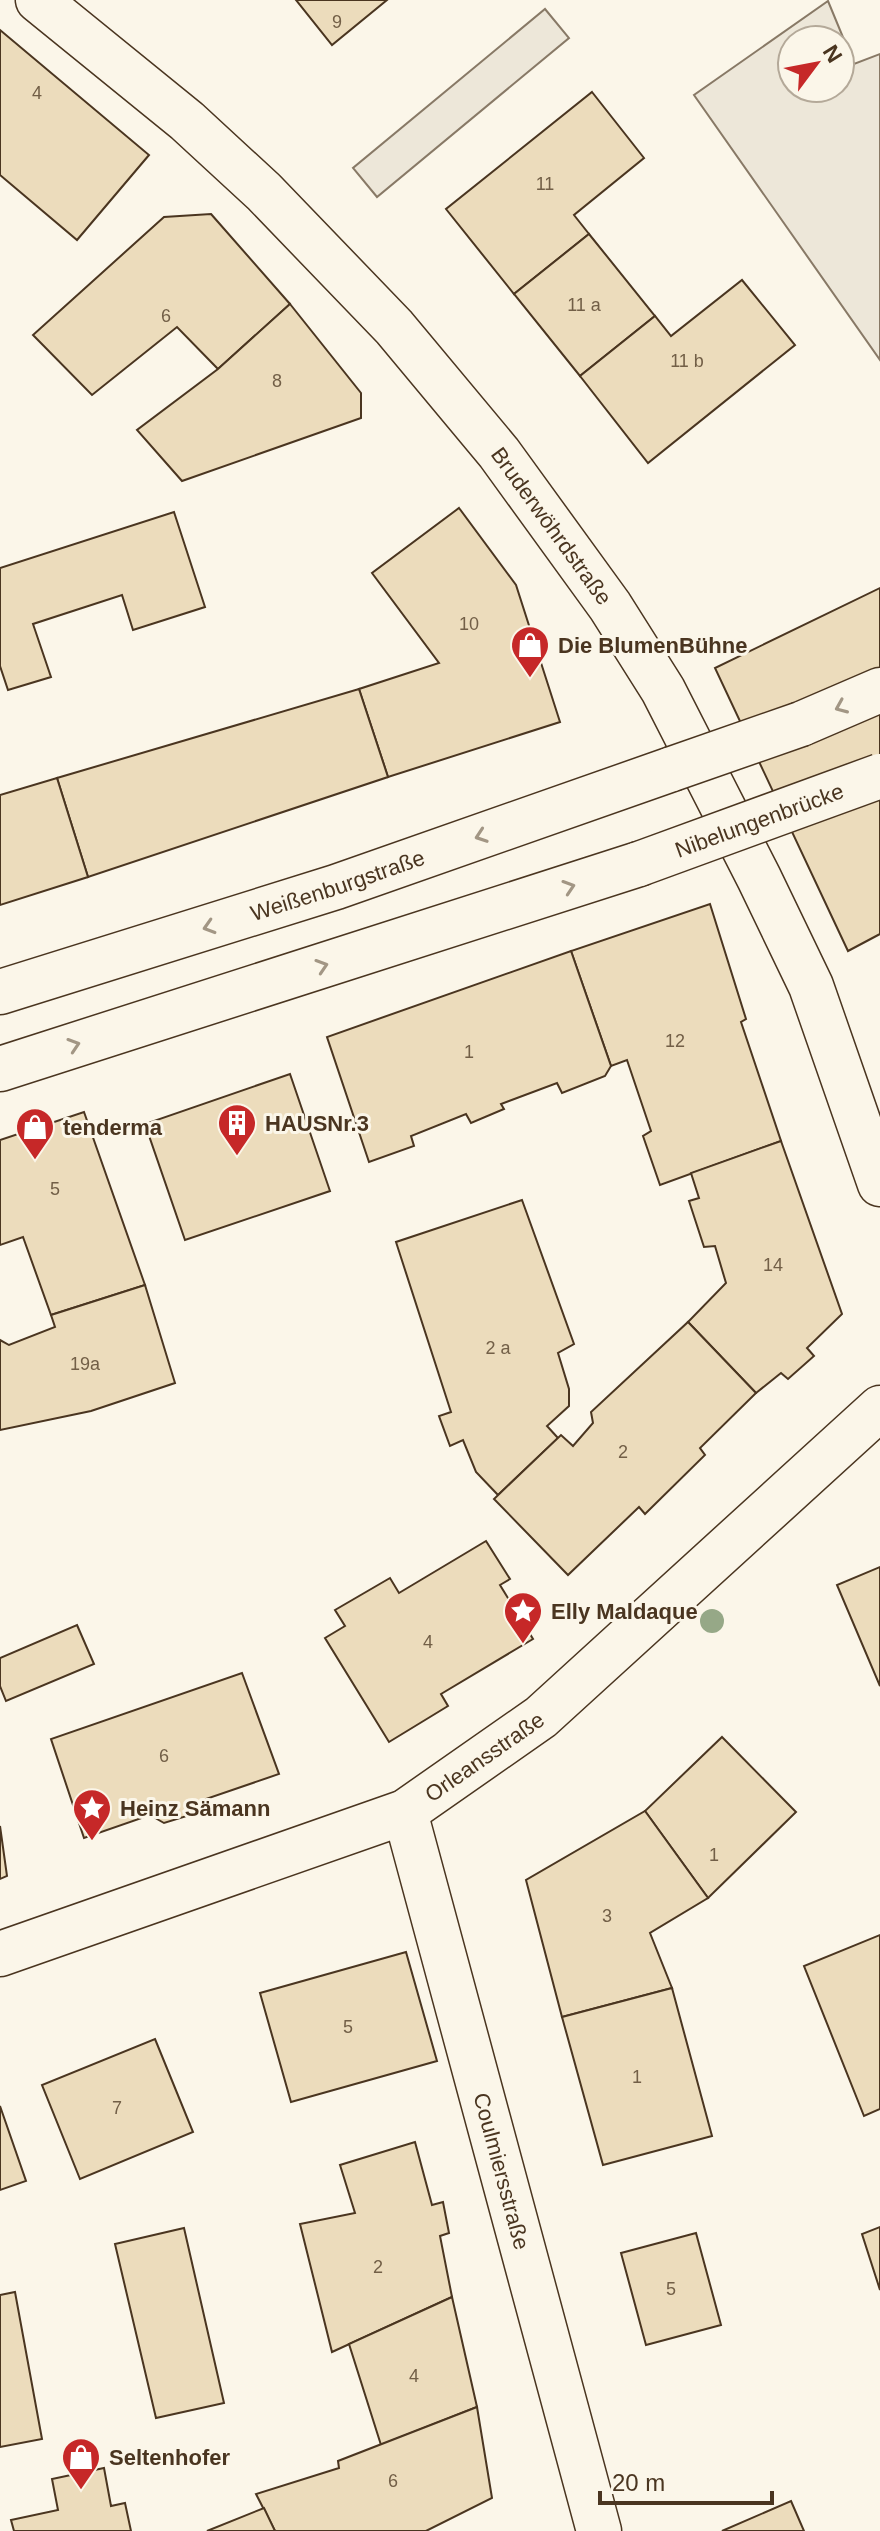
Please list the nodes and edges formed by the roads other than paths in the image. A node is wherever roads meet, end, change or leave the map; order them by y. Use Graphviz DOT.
graph roads {
  1 [pos="38,0"];
  2 [pos="880,690"];
  3 [pos="880,776"];
  4 [pos="0,992"];
  5 [pos="0,1069"];
  6 [pos="880,1184"];
  7 [pos="880,1408"];
  8 [pos="405,1812"];
  9 [pos="0,1954"];
  10 [pos="599,2531"];
  1 -- 6 [label="street, Bruderwöhrdstraße"];
  2 -- 4 [label="street, Weißenburgstraße, one-way, bridge"];
  5 -- 3 [label="street, Nibelungenbrücke, one-way, bridge"];
  7 -- 8 [label="street, Orleansstraße"];
  8 -- 9 [label="street, Orleansstraße"];
  8 -- 10 [label="street, Coulmiersstraße"];
}
